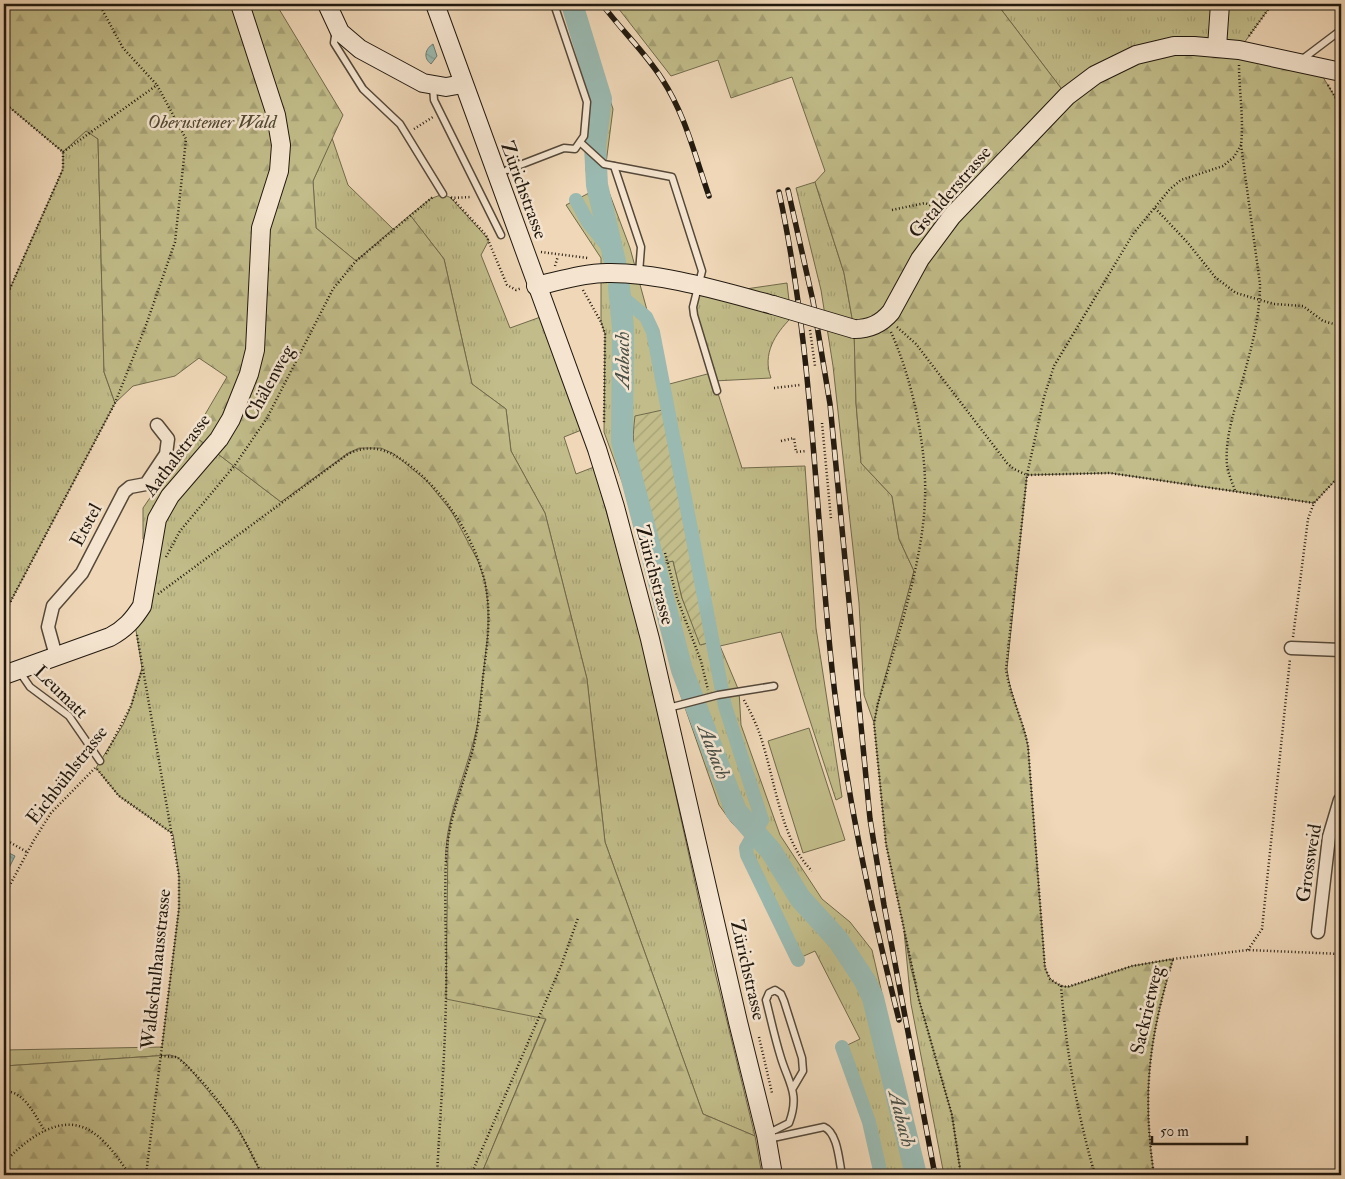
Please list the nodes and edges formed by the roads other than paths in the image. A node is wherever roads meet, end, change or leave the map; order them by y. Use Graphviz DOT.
graph roads {
  1 [pos="240,4"];
  2 [pos="327,4"];
  3 [pos="435,4"];
  4 [pos="554,4"];
  5 [pos="1220,4"];
  6 [pos="1341,30"];
  7 [pos="340,32"];
  8 [pos="1217,47"];
  9 [pos="1299,62"];
  10 [pos="1341,72"];
  11 [pos="463,84"];
  12 [pos="434,86"];
  13 [pos="583,145"];
  14 [pos="614,166"];
  15 [pos="507,170"];
  16 [pos="443,194"];
  17 [pos="501,235"];
  18 [pos="639,276"];
  19 [pos="536,286"];
  20 [pos="698,286"];
  21 [pos="718,391"];
  22 [pos="157,425"];
  23 [pos="1291,648"];
  24 [pos="1341,650"];
  25 [pos="56,656"];
  26 [pos="11,673"];
  27 [pos="774,686"];
  28 [pos="665,709"];
  29 [pos="100,761"];
  30 [pos="1341,797"];
  31 [pos="1318,932"];
  32 [pos="793,1088"];
  33 [pos="766,1137"];
  34 [pos="773,1175"];
  35 [pos="842,1175"];
  1 -- 25 [label="street, Aathalstrasse"];
  2 -- 7 [label="street"];
  3 -- 11 [label="street, Zürichstrasse"];
  4 -- 13 [label="lane"];
  5 -- 8 [label="street"];
  6 -- 9 [label="lane"];
  7 -- 12 [label="street"];
  7 -- 16 [label="lane"];
  8 -- 9 [label="street, Gstalderstrasse"];
  8 -- 20 [label="street, Gstalderstrasse, bridge"];
  9 -- 10 [label="street, Gstalderstrasse"];
  11 -- 12 [label="street"];
  11 -- 19 [label="street, Zürichstrasse"];
  12 -- 17 [label="lane"];
  13 -- 14 [label="lane"];
  13 -- 15 [label="lane"];
  14 -- 18 [label="lane"];
  14 -- 20 [label="lane"];
  18 -- 19 [label="street, Gstalderstrasse"];
  18 -- 20 [label="street, Gstalderstrasse"];
  19 -- 28 [label="street, Zürichstrasse"];
  20 -- 21 [label="lane"];
  22 -- 25 [label="street, Etstel"];
  23 -- 24 [label="street"];
  25 -- 26 [label="street, Aathalstrasse"];
  26 -- 29 [label="lane, Leumatt"];
  27 -- 28 [label="lane"];
  28 -- 33 [label="street, Zürichstrasse"];
  30 -- 31 [label="street, Grossweid"];
  32 -- 32 [label="lane"];
  32 -- 33 [label="lane"];
  33 -- 34 [label="street, Zürichstrasse"];
  33 -- 35 [label="lane"];
}
